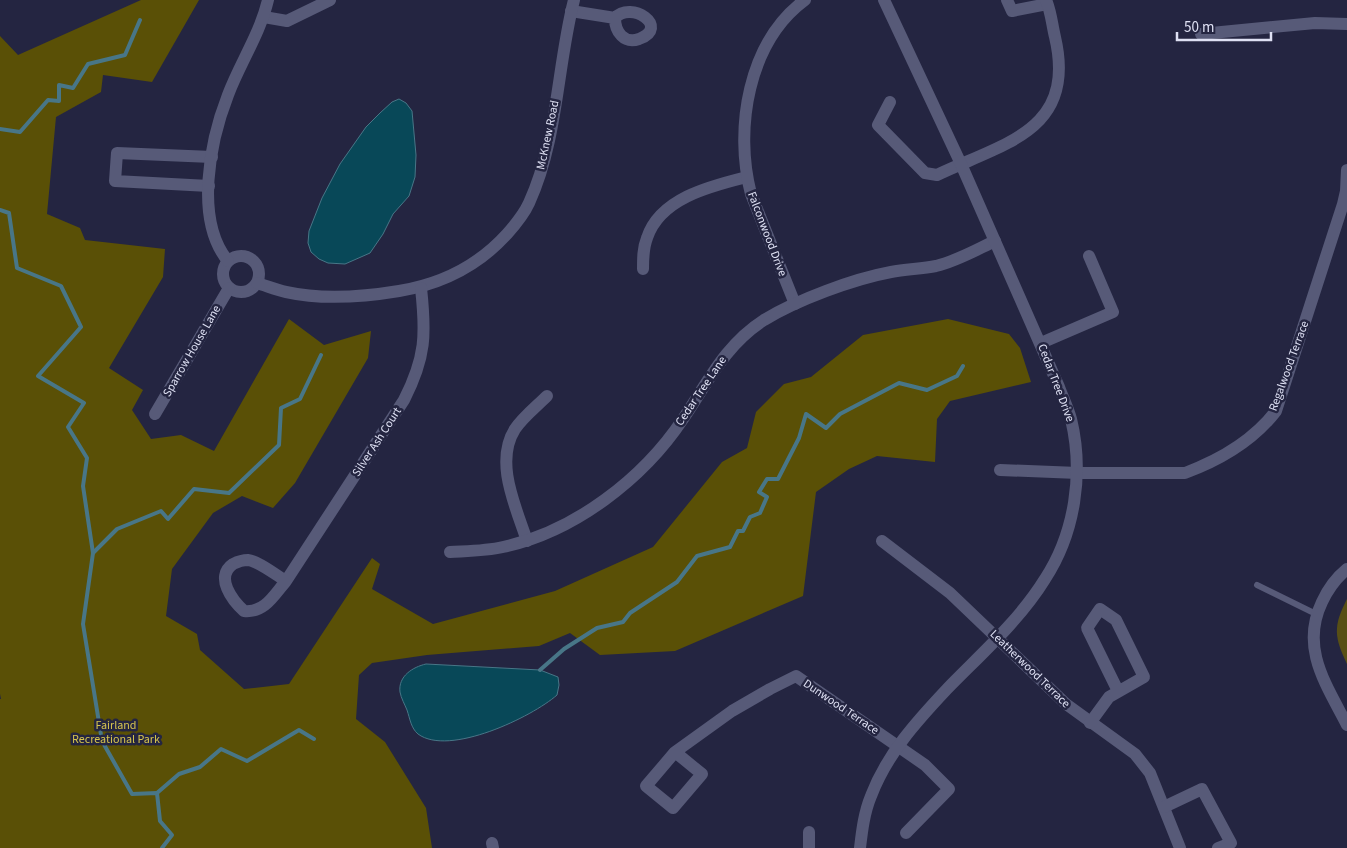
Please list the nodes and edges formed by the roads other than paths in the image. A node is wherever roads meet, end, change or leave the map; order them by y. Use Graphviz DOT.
graph roads {
  1 [pos="268,0"];
  2 [pos="330,0"];
  3 [pos="805,0"];
  4 [pos="884,0"];
  5 [pos="1007,0"];
  6 [pos="1046,2"];
  7 [pos="573,6"];
  8 [pos="264,17"];
  9 [pos="614,18"];
  10 [pos="1347,24"];
  11 [pos="1200,34"];
  12 [pos="890,102"];
  13 [pos="212,157"];
  14 [pos="960,164"];
  15 [pos="1347,170"];
  16 [pos="746,177"];
  17 [pos="208,186"];
  18 [pos="995,242"];
  19 [pos="1089,256"];
  20 [pos="228,261"];
  21 [pos="643,269"];
  22 [pos="257,283"];
  23 [pos="228,288"];
  24 [pos="421,288"];
  25 [pos="795,304"];
  26 [pos="1041,343"];
  27 [pos="547,396"];
  28 [pos="155,414"];
  29 [pos="1000,470"];
  30 [pos="1078,473"];
  31 [pos="526,540"];
  32 [pos="882,541"];
  33 [pos="450,552"];
  34 [pos="1347,569"];
  35 [pos="286,581"];
  36 [pos="1257,585"];
  37 [pos="1316,614"];
  38 [pos="997,637"];
  39 [pos="1118,691"];
  40 [pos="1090,723"];
  41 [pos="1347,725"];
  42 [pos="897,746"];
  43 [pos="675,752"];
  44 [pos="1164,807"];
  45 [pos="809,832"];
  46 [pos="906,833"];
  47 [pos="809,848"];
  48 [pos="860,848"];
  49 [pos="1180,848"];
  50 [pos="1218,848"];
  1 -- 8 [label="street"];
  2 -- 8 [label="street"];
  3 -- 16 [label="street, Falconwood Drive"];
  4 -- 14 [label="street, Cedar Tree Drive"];
  5 -- 6 [label="street"];
  6 -- 14 [label="street"];
  7 -- 9 [label="street"];
  7 -- 24 [label="street, McKnew Road"];
  8 -- 13 [label="street"];
  10 -- 11 [label="street"];
  12 -- 14 [label="street"];
  13 -- 17 [label="street"];
  13 -- 17 [label="street"];
  14 -- 18 [label="street, Cedar Tree Drive"];
  15 -- 30 [label="street, Regalwood Terrace"];
  16 -- 21 [label="street"];
  16 -- 25 [label="street, Falconwood Drive"];
  17 -- 20 [label="street"];
  18 -- 25 [label="street, Cedar Tree Lane"];
  18 -- 26 [label="street, Cedar Tree Drive"];
  19 -- 26 [label="street"];
  20 -- 22 [label="street"];
  20 -- 23 [label="street"];
  22 -- 23 [label="street"];
  22 -- 24 [label="street, McKnew Road"];
  23 -- 28 [label="street, Sparrow House Lane"];
  24 -- 35 [label="street, Silver Ash Court"];
  25 -- 31 [label="street, Cedar Tree Lane"];
  26 -- 30 [label="street, Cedar Tree Drive"];
  27 -- 31 [label="street"];
  29 -- 30 [label="street, Regalwood Terrace"];
  30 -- 38 [label="street, Cedar Tree Drive"];
  31 -- 33 [label="street, Cedar Tree Lane"];
  32 -- 38 [label="street, Leatherwood Terrace"];
  34 -- 37 [label="street"];
  35 -- 35 [label="street, Silver Ash Court"];
  36 -- 37 [label="lane"];
  37 -- 41 [label="street"];
  38 -- 40 [label="street, Leatherwood Terrace"];
  38 -- 42 [label="street, Cedar Tree Drive"];
  39 -- 39 [label="street"];
  39 -- 40 [label="street"];
  40 -- 44 [label="street, Leatherwood Terrace"];
  42 -- 43 [label="street, Dunwood Terrace"];
  42 -- 46 [label="street, Dunwood Terrace"];
  42 -- 48 [label="street, Cedar Tree Drive"];
  43 -- 43 [label="street, Dunwood Terrace"];
  44 -- 49 [label="street, Leatherwood Terrace"];
  44 -- 50 [label="street"];
  45 -- 47 [label="street"];
}
